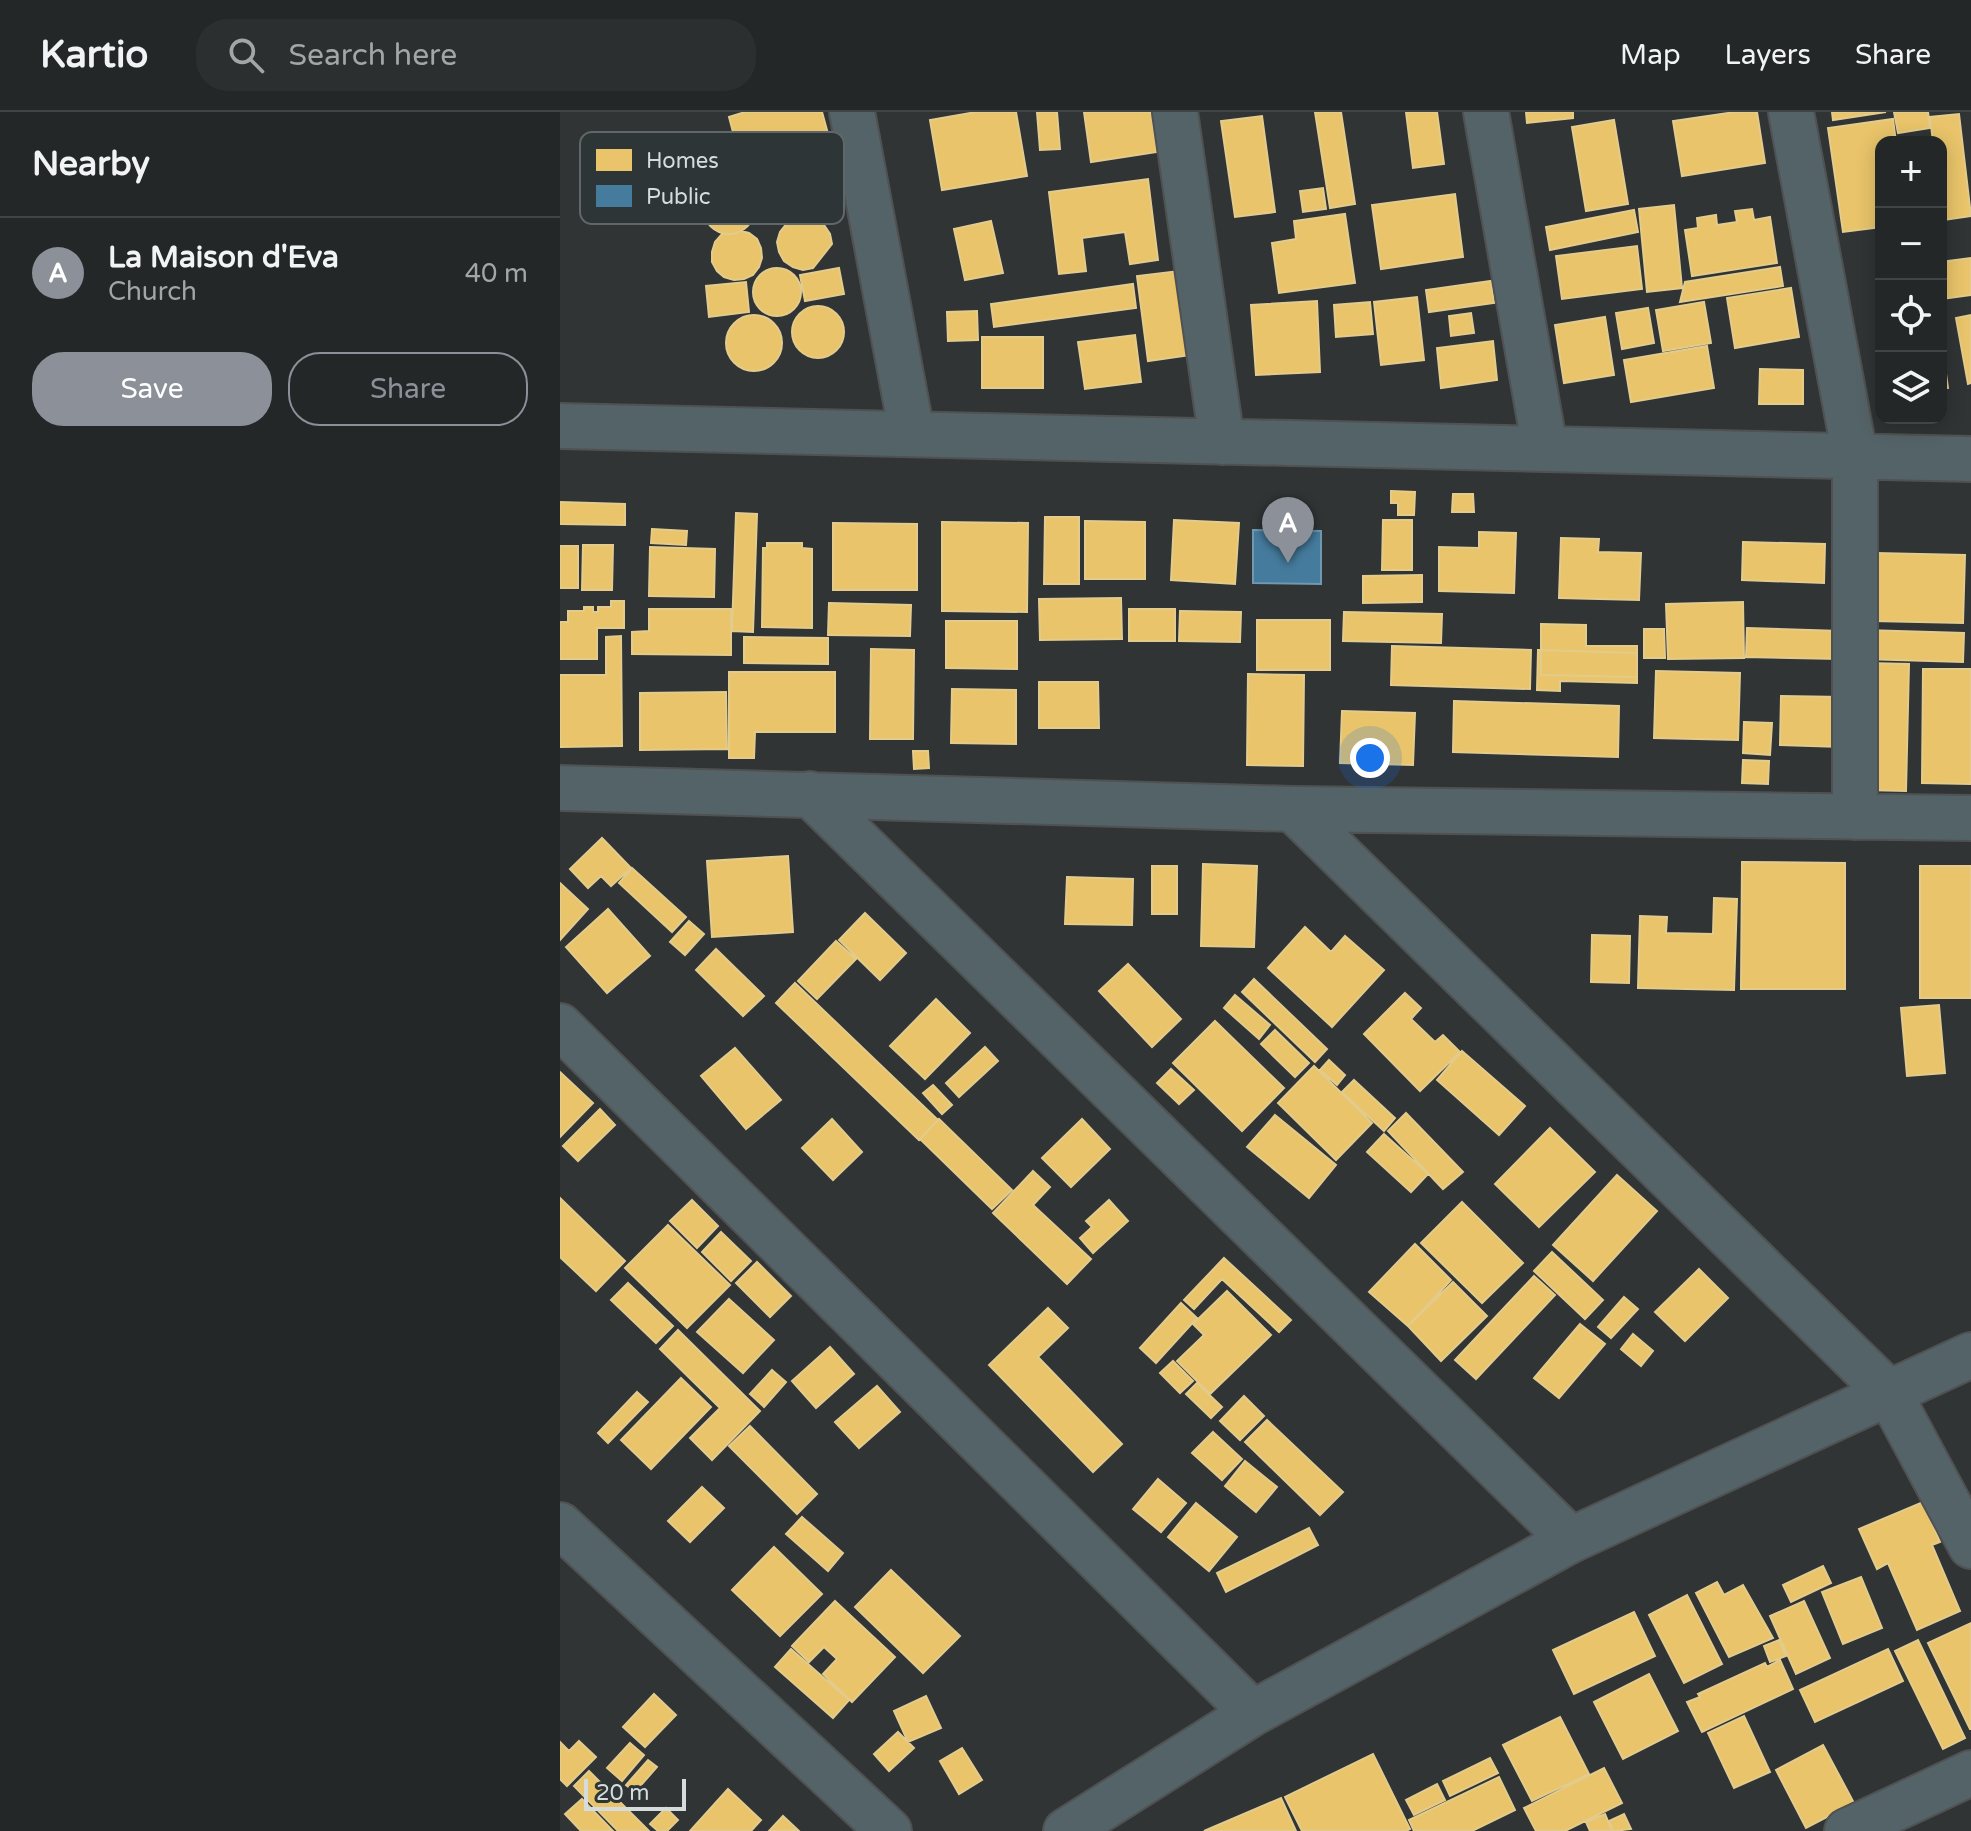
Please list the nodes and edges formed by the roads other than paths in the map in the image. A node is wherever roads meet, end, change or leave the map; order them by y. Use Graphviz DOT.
graph roads {
  1 [pos="852,112"];
  2 [pos="1175,112"];
  3 [pos="1486,112"];
  4 [pos="1791,112"];
  5 [pos="560,426"];
  6 [pos="912,434"];
  7 [pos="1222,442"];
  8 [pos="1545,449"];
  9 [pos="1855,456"];
  10 [pos="1971,459"];
  11 [pos="560,788"];
  12 [pos="810,794"];
  13 [pos="1293,809"];
  14 [pos="1855,817"];
  15 [pos="1971,818"];
  16 [pos="560,1026"];
  17 [pos="1971,1355"];
  18 [pos="1889,1393"];
  19 [pos="560,1525"];
  20 [pos="1571,1540"];
  21 [pos="1971,1546"];
  22 [pos="1253,1713"];
  23 [pos="1971,1773"];
  24 [pos="889,1831"];
  25 [pos="1066,1831"];
  26 [pos="1847,1831"];
  1 -- 6 [label="street"];
  2 -- 7 [label="street"];
  3 -- 8 [label="street"];
  4 -- 9 [label="street"];
  5 -- 6 [label="street"];
  6 -- 7 [label="street"];
  7 -- 8 [label="street"];
  8 -- 9 [label="street"];
  9 -- 10 [label="street"];
  9 -- 14 [label="street"];
  11 -- 12 [label="street"];
  12 -- 13 [label="street"];
  12 -- 20 [label="street"];
  13 -- 14 [label="street"];
  13 -- 18 [label="street"];
  14 -- 15 [label="street"];
  16 -- 22 [label="street"];
  17 -- 18 [label="street"];
  18 -- 20 [label="street"];
  18 -- 21 [label="street"];
  19 -- 24 [label="street"];
  20 -- 22 [label="street"];
  22 -- 25 [label="street"];
  23 -- 26 [label="street"];
}
